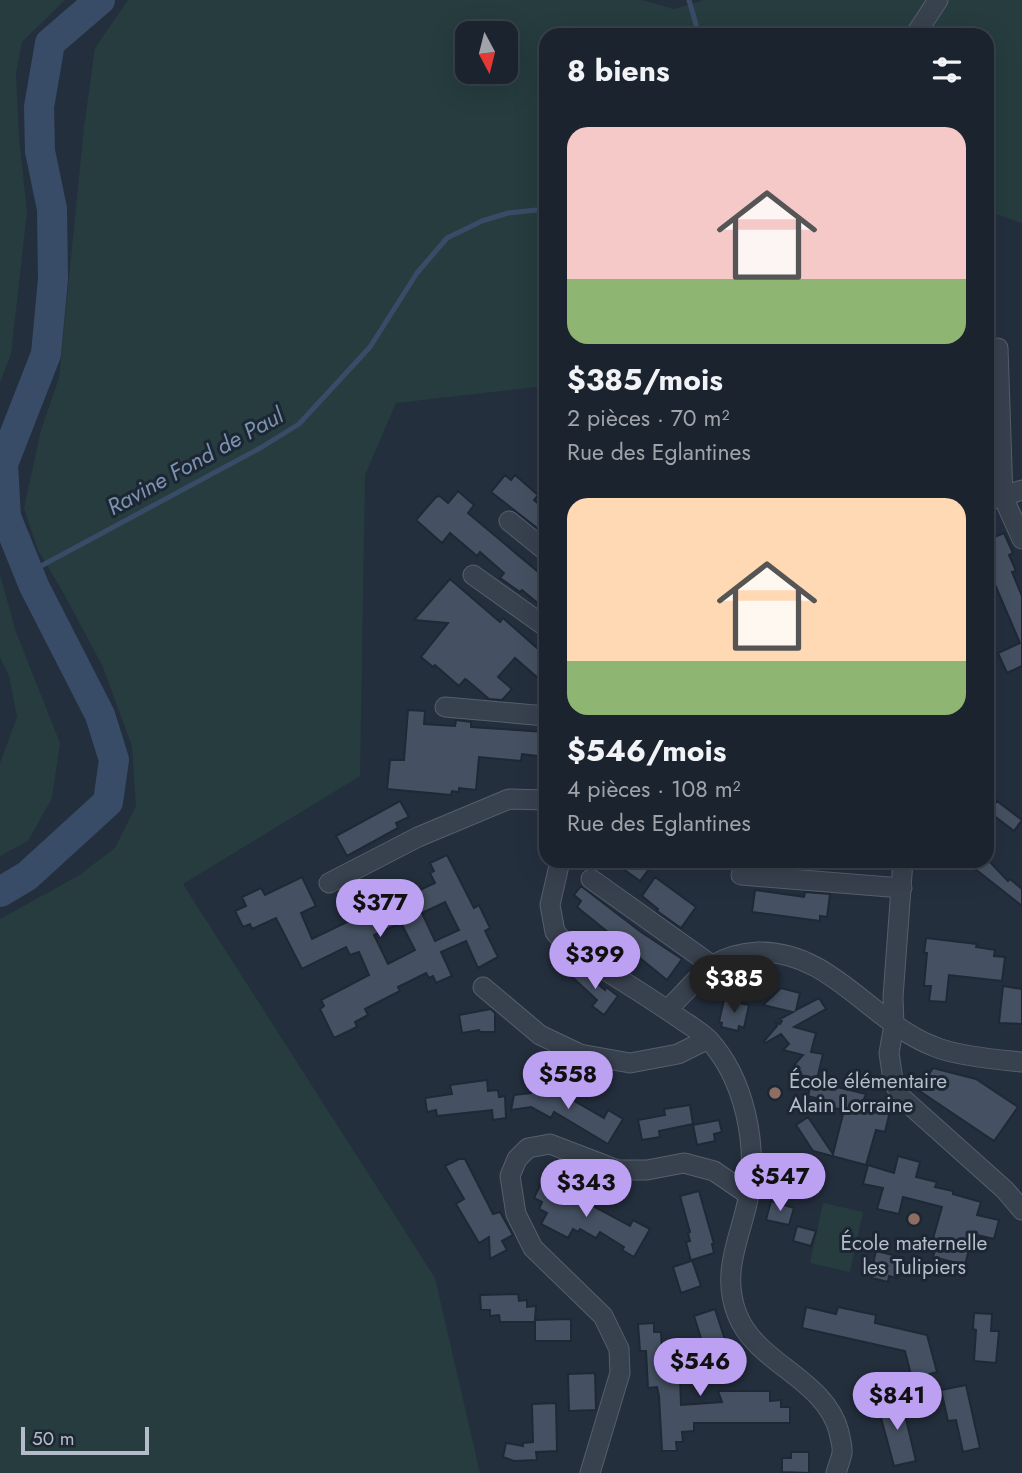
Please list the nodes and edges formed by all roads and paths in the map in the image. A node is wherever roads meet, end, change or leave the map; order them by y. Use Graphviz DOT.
graph roads {
  1 [pos="938,0"];
  2 [pos="920,28"];
  3 [pos="998,348"];
  4 [pos="1022,490"];
  5 [pos="995,499"];
  6 [pos="509,521"];
  7 [pos="1022,539"];
  8 [pos="539,545"];
  9 [pos="473,575"];
  10 [pos="539,622"];
  11 [pos="444,707"];
  12 [pos="539,715"];
  13 [pos="539,800"];
  14 [pos="559,868"];
  15 [pos="900,869"];
  16 [pos="741,875"];
  17 [pos="591,879"];
  18 [pos="329,883"];
  19 [pos="713,966"];
  20 [pos="483,987"];
  21 [pos="667,1010"];
  22 [pos="894,1025"];
  23 [pos="708,1038"];
  24 [pos="1022,1062"];
  25 [pos="749,1195"];
  26 [pos="1022,1210"];
  27 [pos="590,1473"];
  28 [pos="836,1473"];
  1 -- 2 [label="street"];
  3 -- 5 [label="street"];
  4 -- 5 [label="street"];
  5 -- 7 [label="street"];
  6 -- 8 [label="street"];
  9 -- 10 [label="street"];
  11 -- 12 [label="street"];
  13 -- 18 [label="street"];
  14 -- 21 [label="street"];
  15 -- 16 [label="street"];
  15 -- 22 [label="street"];
  17 -- 19 [label="street"];
  19 -- 21 [label="street"];
  19 -- 22 [label="street"];
  20 -- 23 [label="street"];
  21 -- 23 [label="street"];
  22 -- 24 [label="street"];
  22 -- 26 [label="street"];
  23 -- 25 [label="street"];
  25 -- 27 [label="street"];
  25 -- 28 [label="street"];
}
